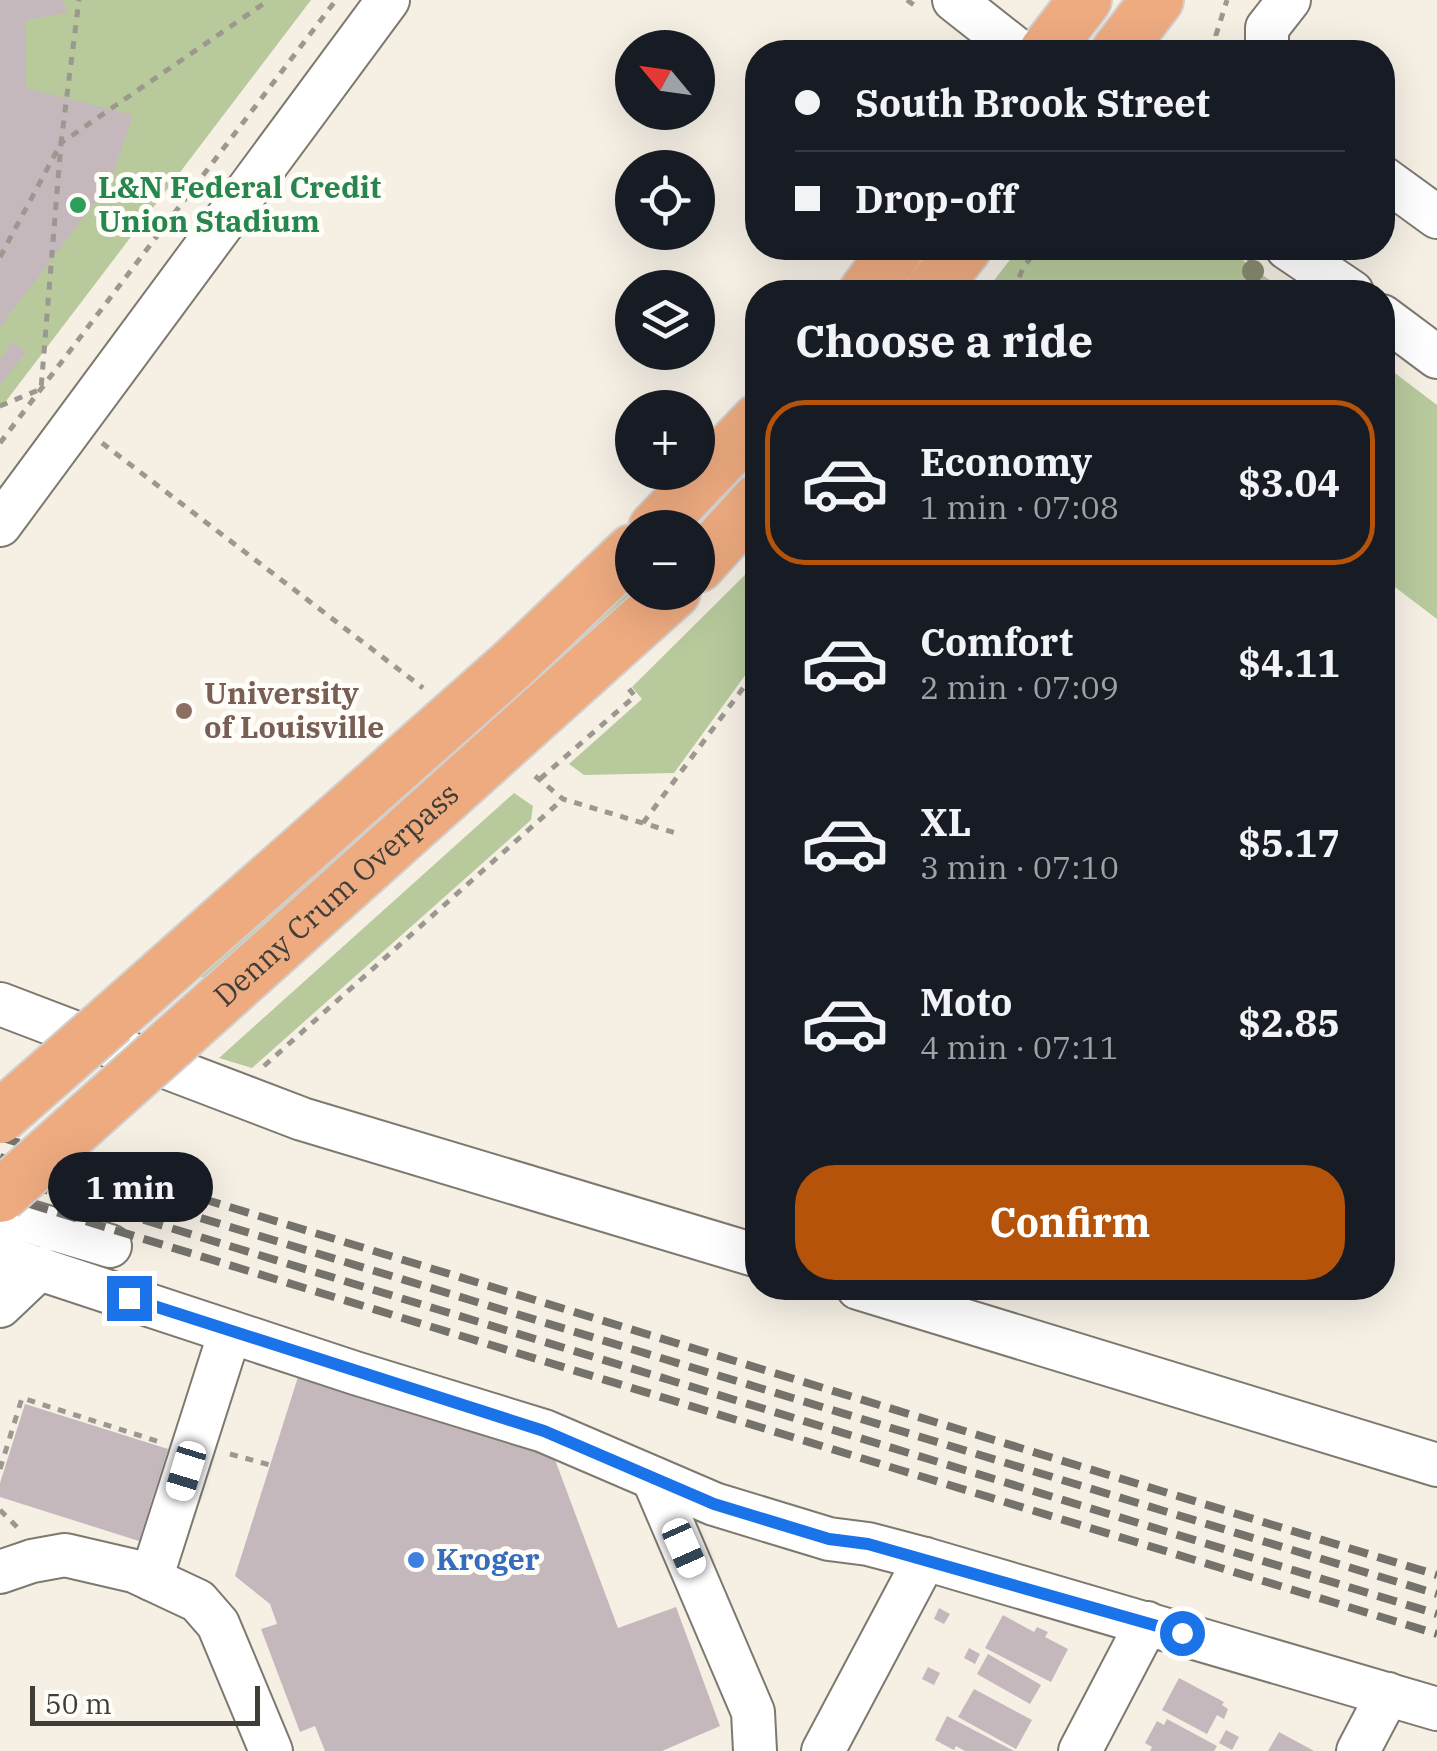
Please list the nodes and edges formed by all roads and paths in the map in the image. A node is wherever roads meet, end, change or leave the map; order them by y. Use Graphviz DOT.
graph roads {
  1 [pos="78,0"];
  2 [pos="270,0"];
  3 [pos="336,0"];
  4 [pos="388,0"];
  5 [pos="954,0"];
  6 [pos="1085,0"];
  7 [pos="1157,0"];
  8 [pos="1228,0"];
  9 [pos="1289,0"];
  10 [pos="1005,40"];
  11 [pos="1054,40"];
  12 [pos="1125,40"];
  13 [pos="1216,40"];
  14 [pos="1267,40"];
  15 [pos="61,143"];
  16 [pos="0,257"];
  17 [pos="955,260"];
  18 [pos="1305,260"];
  19 [pos="940,280"];
  20 [pos="1334,280"];
  21 [pos="1395,326"];
  22 [pos="1437,357"];
  23 [pos="42,389"];
  24 [pos="0,406"];
  25 [pos="745,434"];
  26 [pos="91,435"];
  27 [pos="0,443"];
  28 [pos="672,510"];
  29 [pos="745,514"];
  30 [pos="0,525"];
  31 [pos="715,547"];
  32 [pos="615,567"];
  33 [pos="654,610"];
  34 [pos="624,682"];
  35 [pos="745,686"];
  36 [pos="429,693"];
  37 [pos="563,799"];
  38 [pos="643,823"];
  39 [pos="676,833"];
  40 [pos="0,1004"];
  41 [pos="271,1074"];
  42 [pos="0,1117"];
  43 [pos="0,1196"];
  44 [pos="0,1213"];
  45 [pos="110,1246"];
  46 [pos="745,1252"];
  47 [pos="0,1256"];
  48 [pos="40,1268"];
  49 [pos="897,1300"];
  50 [pos="0,1306"];
  51 [pos="230,1332"];
  52 [pos="171,1446"];
  53 [pos="220,1451"];
  54 [pos="1437,1465"];
  55 [pos="270,1466"];
  56 [pos="0,1469"];
  57 [pos="652,1478"];
  58 [pos="0,1510"];
  59 [pos="26,1536"];
  60 [pos="920,1558"];
  61 [pos="0,1572"];
  62 [pos="150,1579"];
  63 [pos="1147,1622"];
  64 [pos="1388,1694"];
  65 [pos="1437,1709"];
  66 [pos="270,1751"];
  67 [pos="755,1751"];
  68 [pos="823,1751"];
  69 [pos="1080,1751"];
  70 [pos="1358,1751"];
  1 -- 15 [label="path"];
  2 -- 15 [label="path"];
  3 -- 23 [label="path"];
  4 -- 30 [label="street"];
  5 -- 10 [label="street"];
  6 -- 11 [label="main road"];
  7 -- 12 [label="main road"];
  8 -- 13 [label="path"];
  9 -- 14 [label="street"];
  15 -- 16 [label="path"];
  15 -- 23 [label="path"];
  17 -- 19 [label="main road"];
  18 -- 20 [label="street"];
  21 -- 22 [label="street"];
  23 -- 24 [label="path"];
  23 -- 27 [label="path"];
  25 -- 28 [label="main road"];
  26 -- 36 [label="path"];
  29 -- 31 [label="main road"];
  32 -- 42 [label="main road, Denny Crum Overpass, bridge"];
  33 -- 43 [label="main road, Denny Crum Overpass, bridge"];
  34 -- 37 [label="path"];
  35 -- 38 [label="path"];
  37 -- 38 [label="path"];
  37 -- 41 [label="path"];
  38 -- 39 [label="path"];
  40 -- 46 [label="street"];
  44 -- 45 [label="street"];
  47 -- 48 [label="street"];
  48 -- 50 [label="street"];
  48 -- 51 [label="street"];
  49 -- 54 [label="street"];
  51 -- 57 [label="street"];
  51 -- 62 [label="street"];
  52 -- 56 [label="path"];
  53 -- 55 [label="path"];
  57 -- 60 [label="street"];
  57 -- 67 [label="street"];
  58 -- 59 [label="path"];
  60 -- 63 [label="street"];
  60 -- 68 [label="street"];
  61 -- 62 [label="street"];
  62 -- 66 [label="street"];
  63 -- 64 [label="street"];
  63 -- 69 [label="street"];
  64 -- 65 [label="street"];
  64 -- 70 [label="street"];
}
